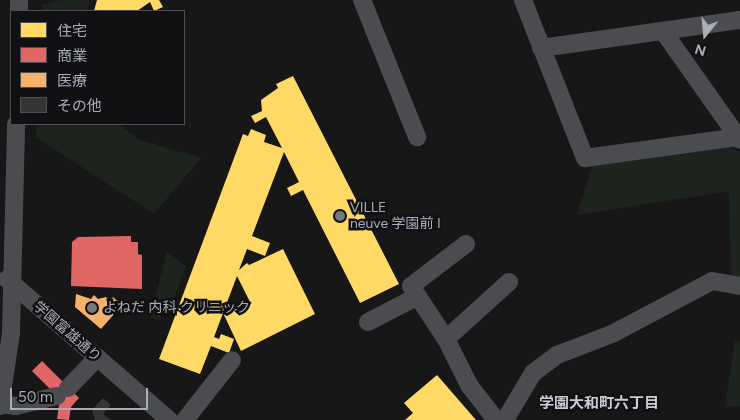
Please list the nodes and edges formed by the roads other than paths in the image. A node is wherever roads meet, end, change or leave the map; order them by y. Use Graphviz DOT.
graph roads {
  1 [pos="362,0"];
  2 [pos="523,0"];
  3 [pos="740,20"];
  4 [pos="663,31"];
  5 [pos="541,48"];
  6 [pos="16,125"];
  7 [pos="417,137"];
  8 [pos="739,138"];
  9 [pos="466,244"];
  10 [pos="6,278"];
  11 [pos="509,282"];
  12 [pos="740,286"];
  13 [pos="418,296"];
  14 [pos="368,322"];
  15 [pos="446,339"];
  16 [pos="97,358"];
  17 [pos="232,360"];
  18 [pos="0,405"];
  19 [pos="169,420"];
  20 [pos="185,420"];
  21 [pos="496,420"];
  22 [pos="505,420"];
  1 -- 7 [label="street"];
  2 -- 5 [label="street"];
  3 -- 4 [label="street"];
  4 -- 5 [label="street"];
  4 -- 8 [label="street"];
  5 -- 8 [label="street"];
  6 -- 10 [label="street"];
  9 -- 13 [label="street"];
  10 -- 16 [label="street, 学園富雄通り"];
  10 -- 18 [label="street"];
  11 -- 15 [label="street"];
  12 -- 22 [label="street"];
  13 -- 14 [label="street"];
  13 -- 15 [label="street"];
  15 -- 21 [label="street"];
  16 -- 18 [label="street"];
  16 -- 19 [label="street, 学園富雄通り"];
  17 -- 20 [label="street"];
}
